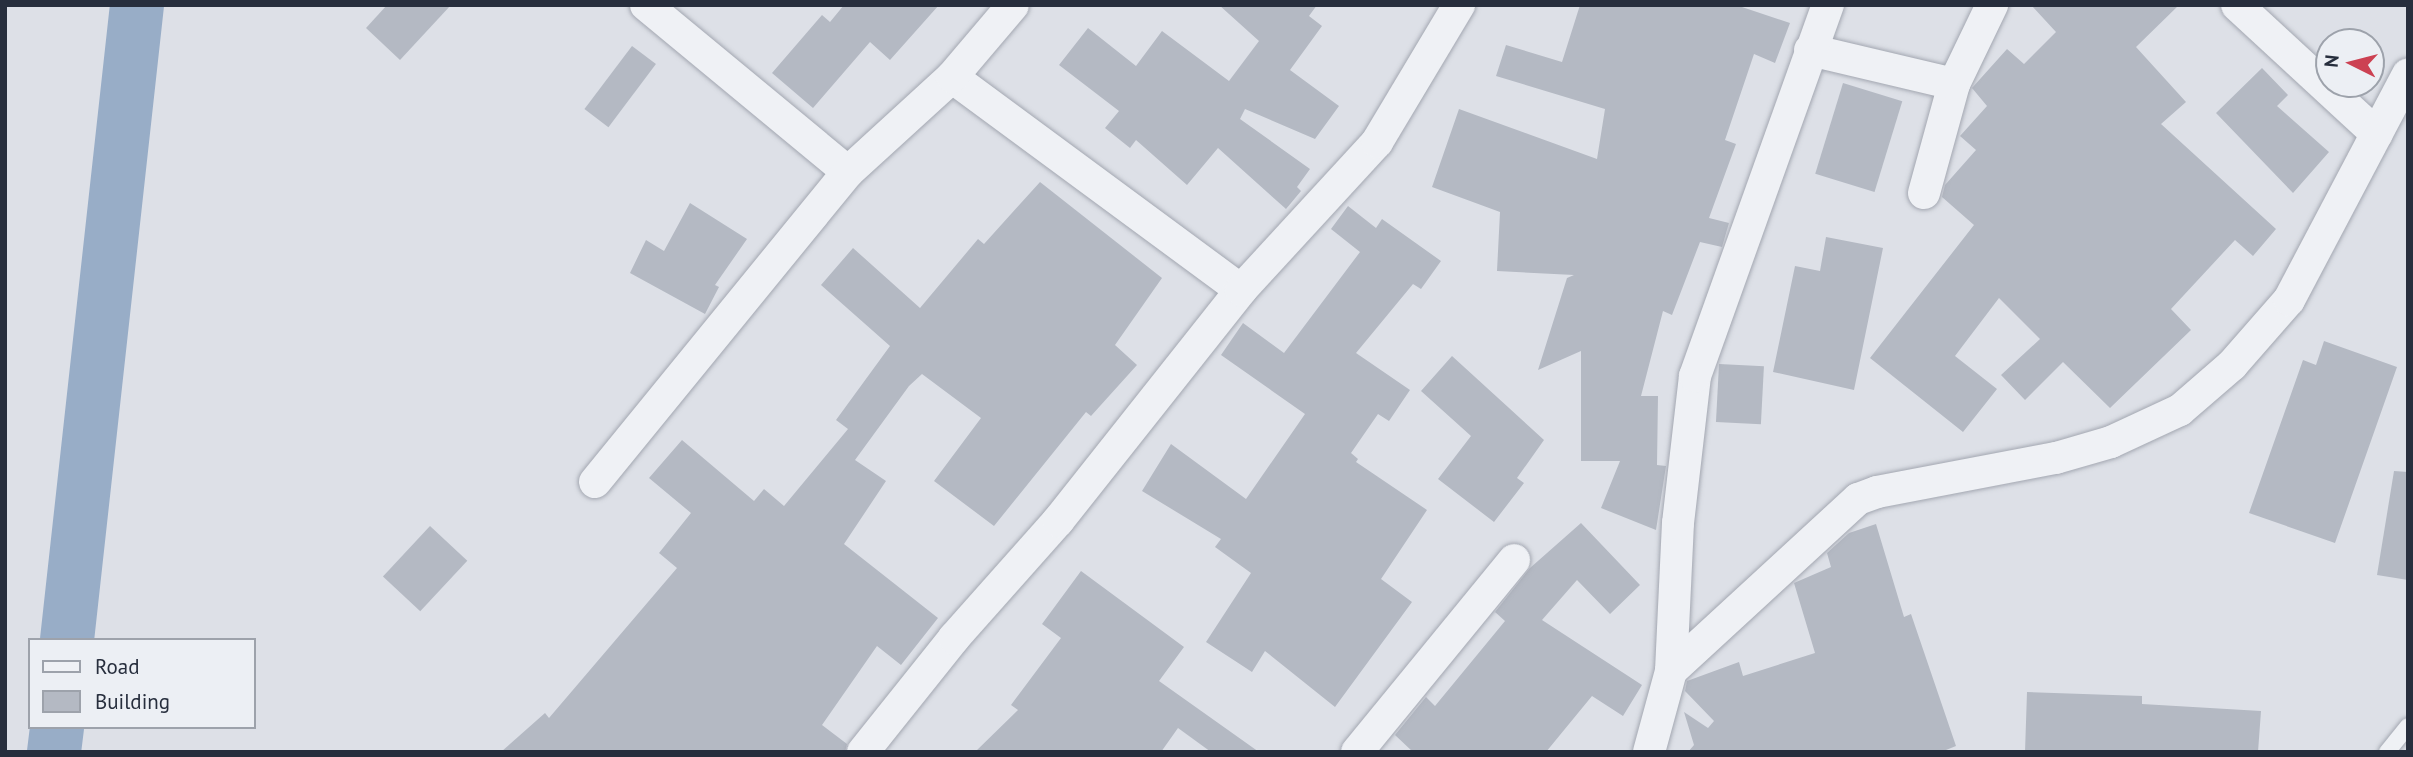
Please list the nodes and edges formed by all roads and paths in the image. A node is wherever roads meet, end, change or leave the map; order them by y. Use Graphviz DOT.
graph roads {
  1 [pos="646,5"];
  2 [pos="1013,5"];
  3 [pos="1459,5"];
  4 [pos="1828,5"];
  5 [pos="1992,5"];
  6 [pos="2237,5"];
  7 [pos="1810,50"];
  8 [pos="2408,74"];
  9 [pos="952,77"];
  10 [pos="1954,84"];
  11 [pos="2377,134"];
  12 [pos="848,172"];
  13 [pos="1924,193"];
  14 [pos="1241,290"];
  15 [pos="595,482"];
  16 [pos="1514,560"];
  17 [pos="1671,671"];
  18 [pos="2408,726"];
  19 [pos="863,752"];
  20 [pos="1357,752"];
  21 [pos="1650,752"];
  22 [pos="2388,752"];
  1 -- 12 [label="street"];
  2 -- 9 [label="street"];
  3 -- 14 [label="street"];
  4 -- 7 [label="street"];
  5 -- 10 [label="street"];
  6 -- 11 [label="street"];
  7 -- 10 [label="street"];
  7 -- 17 [label="street"];
  8 -- 11 [label="street"];
  9 -- 12 [label="street"];
  9 -- 14 [label="street"];
  10 -- 13 [label="street"];
  11 -- 17 [label="street"];
  12 -- 15 [label="street"];
  14 -- 19 [label="street"];
  16 -- 20 [label="street"];
  17 -- 21 [label="street"];
  18 -- 22 [label="lane"];
}
